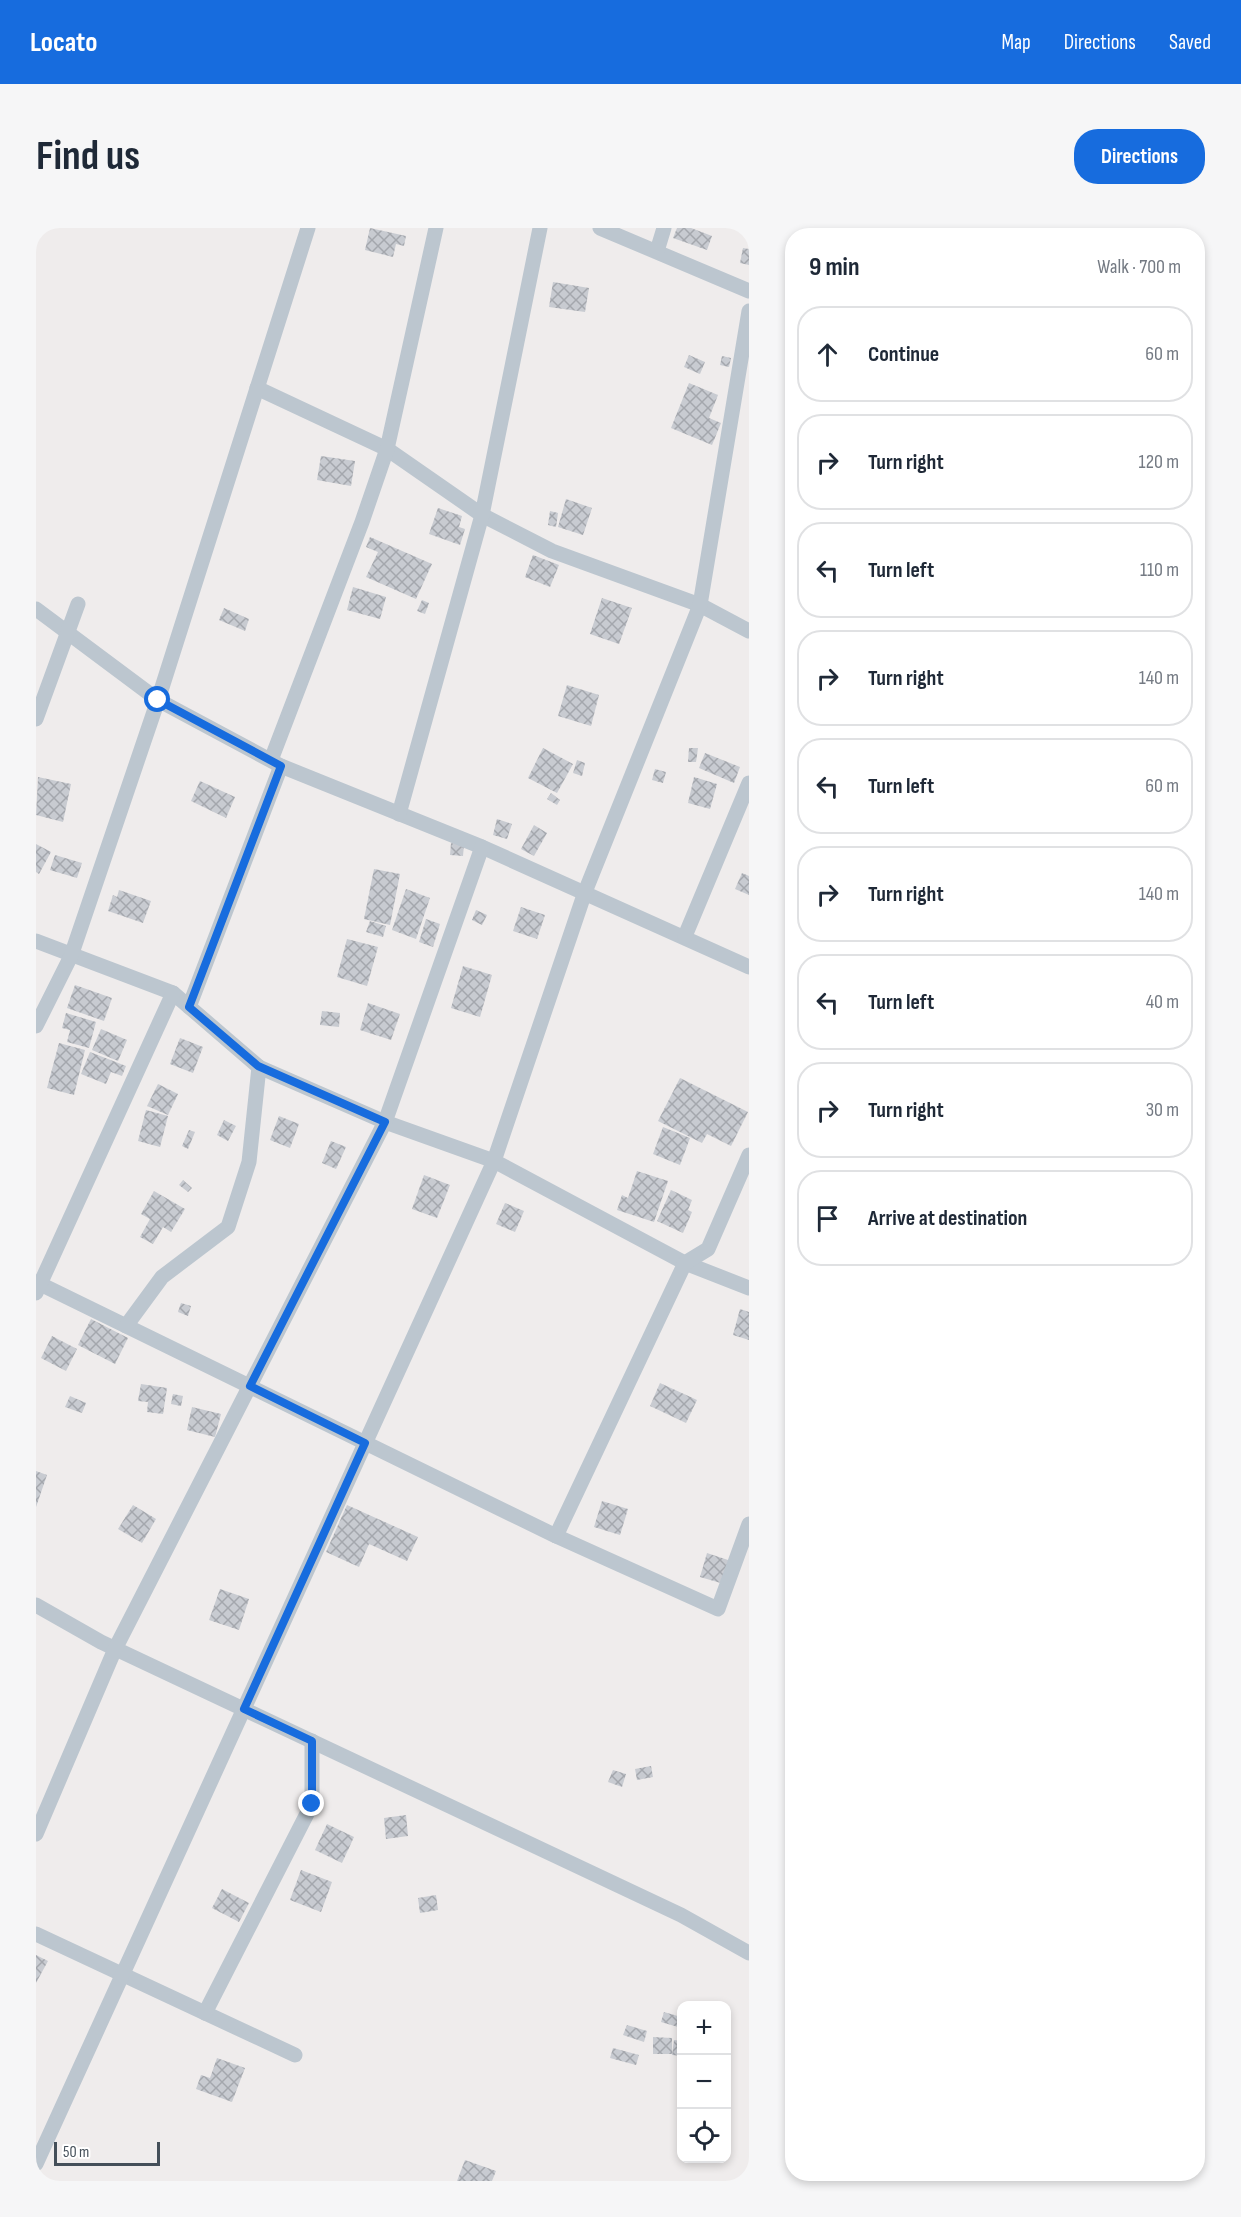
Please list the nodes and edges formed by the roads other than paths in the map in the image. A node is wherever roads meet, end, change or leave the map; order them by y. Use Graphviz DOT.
graph roads {
  1 [pos="308,228"];
  2 [pos="436,228"];
  3 [pos="540,228"];
  4 [pos="600,228"];
  5 [pos="664,228"];
  6 [pos="657,251"];
  7 [pos="749,291"];
  8 [pos="749,311"];
  9 [pos="257,388"];
  10 [pos="387,449"];
  11 [pos="482,515"];
  12 [pos="78,604"];
  13 [pos="700,605"];
  14 [pos="36,609"];
  15 [pos="749,631"];
  16 [pos="68,633"];
  17 [pos="158,700"];
  18 [pos="36,719"];
  19 [pos="276,763"];
  20 [pos="749,783"];
  21 [pos="399,814"];
  22 [pos="482,847"];
  23 [pos="585,892"];
  24 [pos="685,936"];
  25 [pos="36,941"];
  26 [pos="71,956"];
  27 [pos="749,967"];
  28 [pos="173,993"];
  29 [pos="189,1007"];
  30 [pos="36,1026"];
  31 [pos="258,1066"];
  32 [pos="385,1122"];
  33 [pos="749,1155"];
  34 [pos="494,1161"];
  35 [pos="685,1263"];
  36 [pos="37,1286"];
  37 [pos="749,1288"];
  38 [pos="126,1326"];
  39 [pos="250,1386"];
  40 [pos="365,1443"];
  41 [pos="749,1524"];
  42 [pos="556,1536"];
  43 [pos="36,1605"];
  44 [pos="115,1648"];
  45 [pos="244,1709"];
  46 [pos="312,1741"];
  47 [pos="36,1834"];
  48 [pos="36,1934"];
  49 [pos="749,1953"];
  50 [pos="122,1975"];
  51 [pos="205,2013"];
  52 [pos="295,2055"];
  53 [pos="36,2164"];
  1 -- 9 [label="street"];
  2 -- 10 [label="street"];
  3 -- 11 [label="street"];
  4 -- 6 [label="street"];
  5 -- 6 [label="street"];
  6 -- 7 [label="street"];
  8 -- 13 [label="street"];
  9 -- 10 [label="street"];
  9 -- 17 [label="street"];
  10 -- 11 [label="street"];
  10 -- 19 [label="street"];
  11 -- 13 [label="street"];
  11 -- 21 [label="street"];
  12 -- 16 [label="street"];
  13 -- 15 [label="street"];
  13 -- 23 [label="street"];
  14 -- 16 [label="street"];
  16 -- 17 [label="street"];
  16 -- 18 [label="street"];
  17 -- 19 [label="street"];
  17 -- 26 [label="street"];
  19 -- 21 [label="street"];
  19 -- 29 [label="street"];
  20 -- 24 [label="street"];
  21 -- 22 [label="street"];
  22 -- 23 [label="street"];
  22 -- 32 [label="street"];
  23 -- 24 [label="street"];
  23 -- 34 [label="street"];
  24 -- 27 [label="street"];
  25 -- 26 [label="street"];
  26 -- 28 [label="street"];
  26 -- 30 [label="street"];
  28 -- 29 [label="street"];
  28 -- 36 [label="street"];
  29 -- 31 [label="street"];
  31 -- 32 [label="street"];
  31 -- 38 [label="street"];
  32 -- 34 [label="street"];
  32 -- 39 [label="street"];
  33 -- 35 [label="street"];
  34 -- 35 [label="street"];
  34 -- 40 [label="street"];
  35 -- 37 [label="street"];
  35 -- 42 [label="street"];
  36 -- 38 [label="street"];
  38 -- 39 [label="street"];
  39 -- 40 [label="street"];
  39 -- 44 [label="street"];
  40 -- 42 [label="street"];
  40 -- 45 [label="street"];
  41 -- 42 [label="street"];
  43 -- 44 [label="street"];
  44 -- 45 [label="street"];
  44 -- 47 [label="street"];
  45 -- 46 [label="street"];
  45 -- 50 [label="street"];
  46 -- 49 [label="street"];
  46 -- 51 [label="street"];
  48 -- 50 [label="street"];
  50 -- 51 [label="street"];
  50 -- 53 [label="street"];
  51 -- 52 [label="street"];
}
